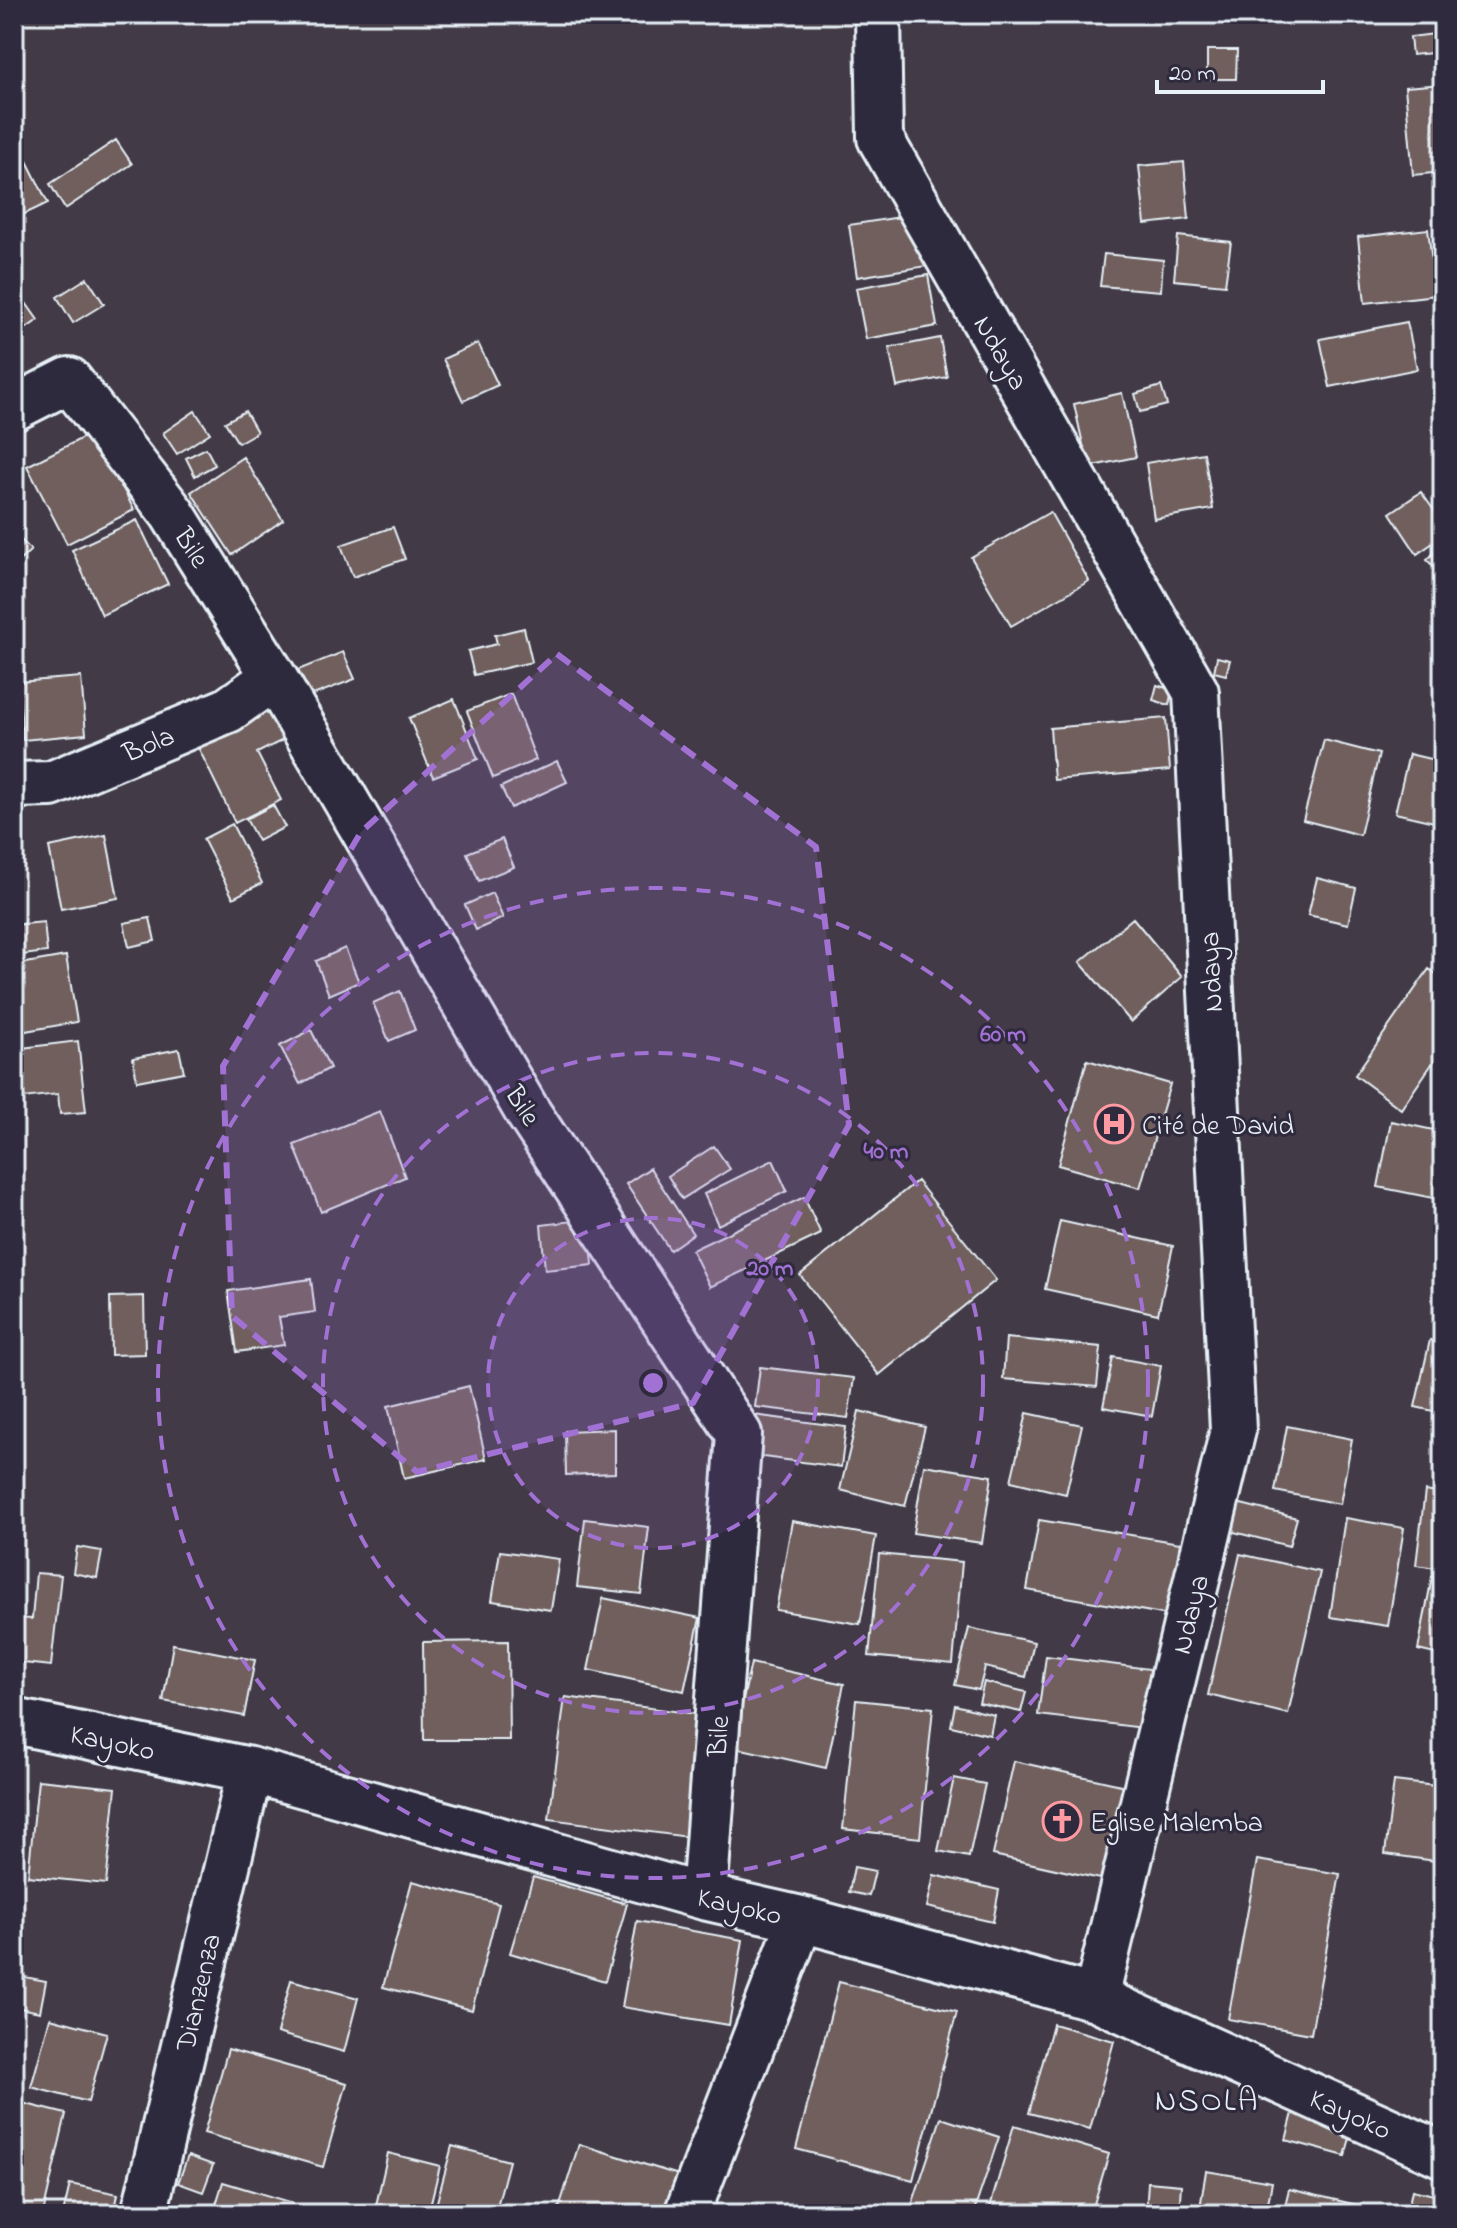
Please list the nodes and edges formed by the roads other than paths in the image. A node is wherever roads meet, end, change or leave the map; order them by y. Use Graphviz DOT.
graph roads {
  1 [pos="878,14"];
  2 [pos="14,408"];
  3 [pos="274,677"];
  4 [pos="14,785"];
  5 [pos="14,1721"];
  6 [pos="250,1770"];
  7 [pos="704,1897"];
  8 [pos="801,1919"];
  9 [pos="1096,1998"];
  10 [pos="1443,2155"];
  11 [pos="144,2214"];
  12 [pos="687,2214"];
  1 -- 9 [label="street, Ndaya"];
  2 -- 3 [label="street, Bile"];
  3 -- 4 [label="street, Bola"];
  3 -- 7 [label="street, Bile"];
  5 -- 6 [label="street, Kayoko"];
  6 -- 7 [label="street, Kayoko"];
  6 -- 11 [label="street, Dianzenza"];
  7 -- 8 [label="street, Kayoko"];
  8 -- 9 [label="street, Kayoko"];
  8 -- 12 [label="street"];
  9 -- 10 [label="street, Kayoko"];
}
